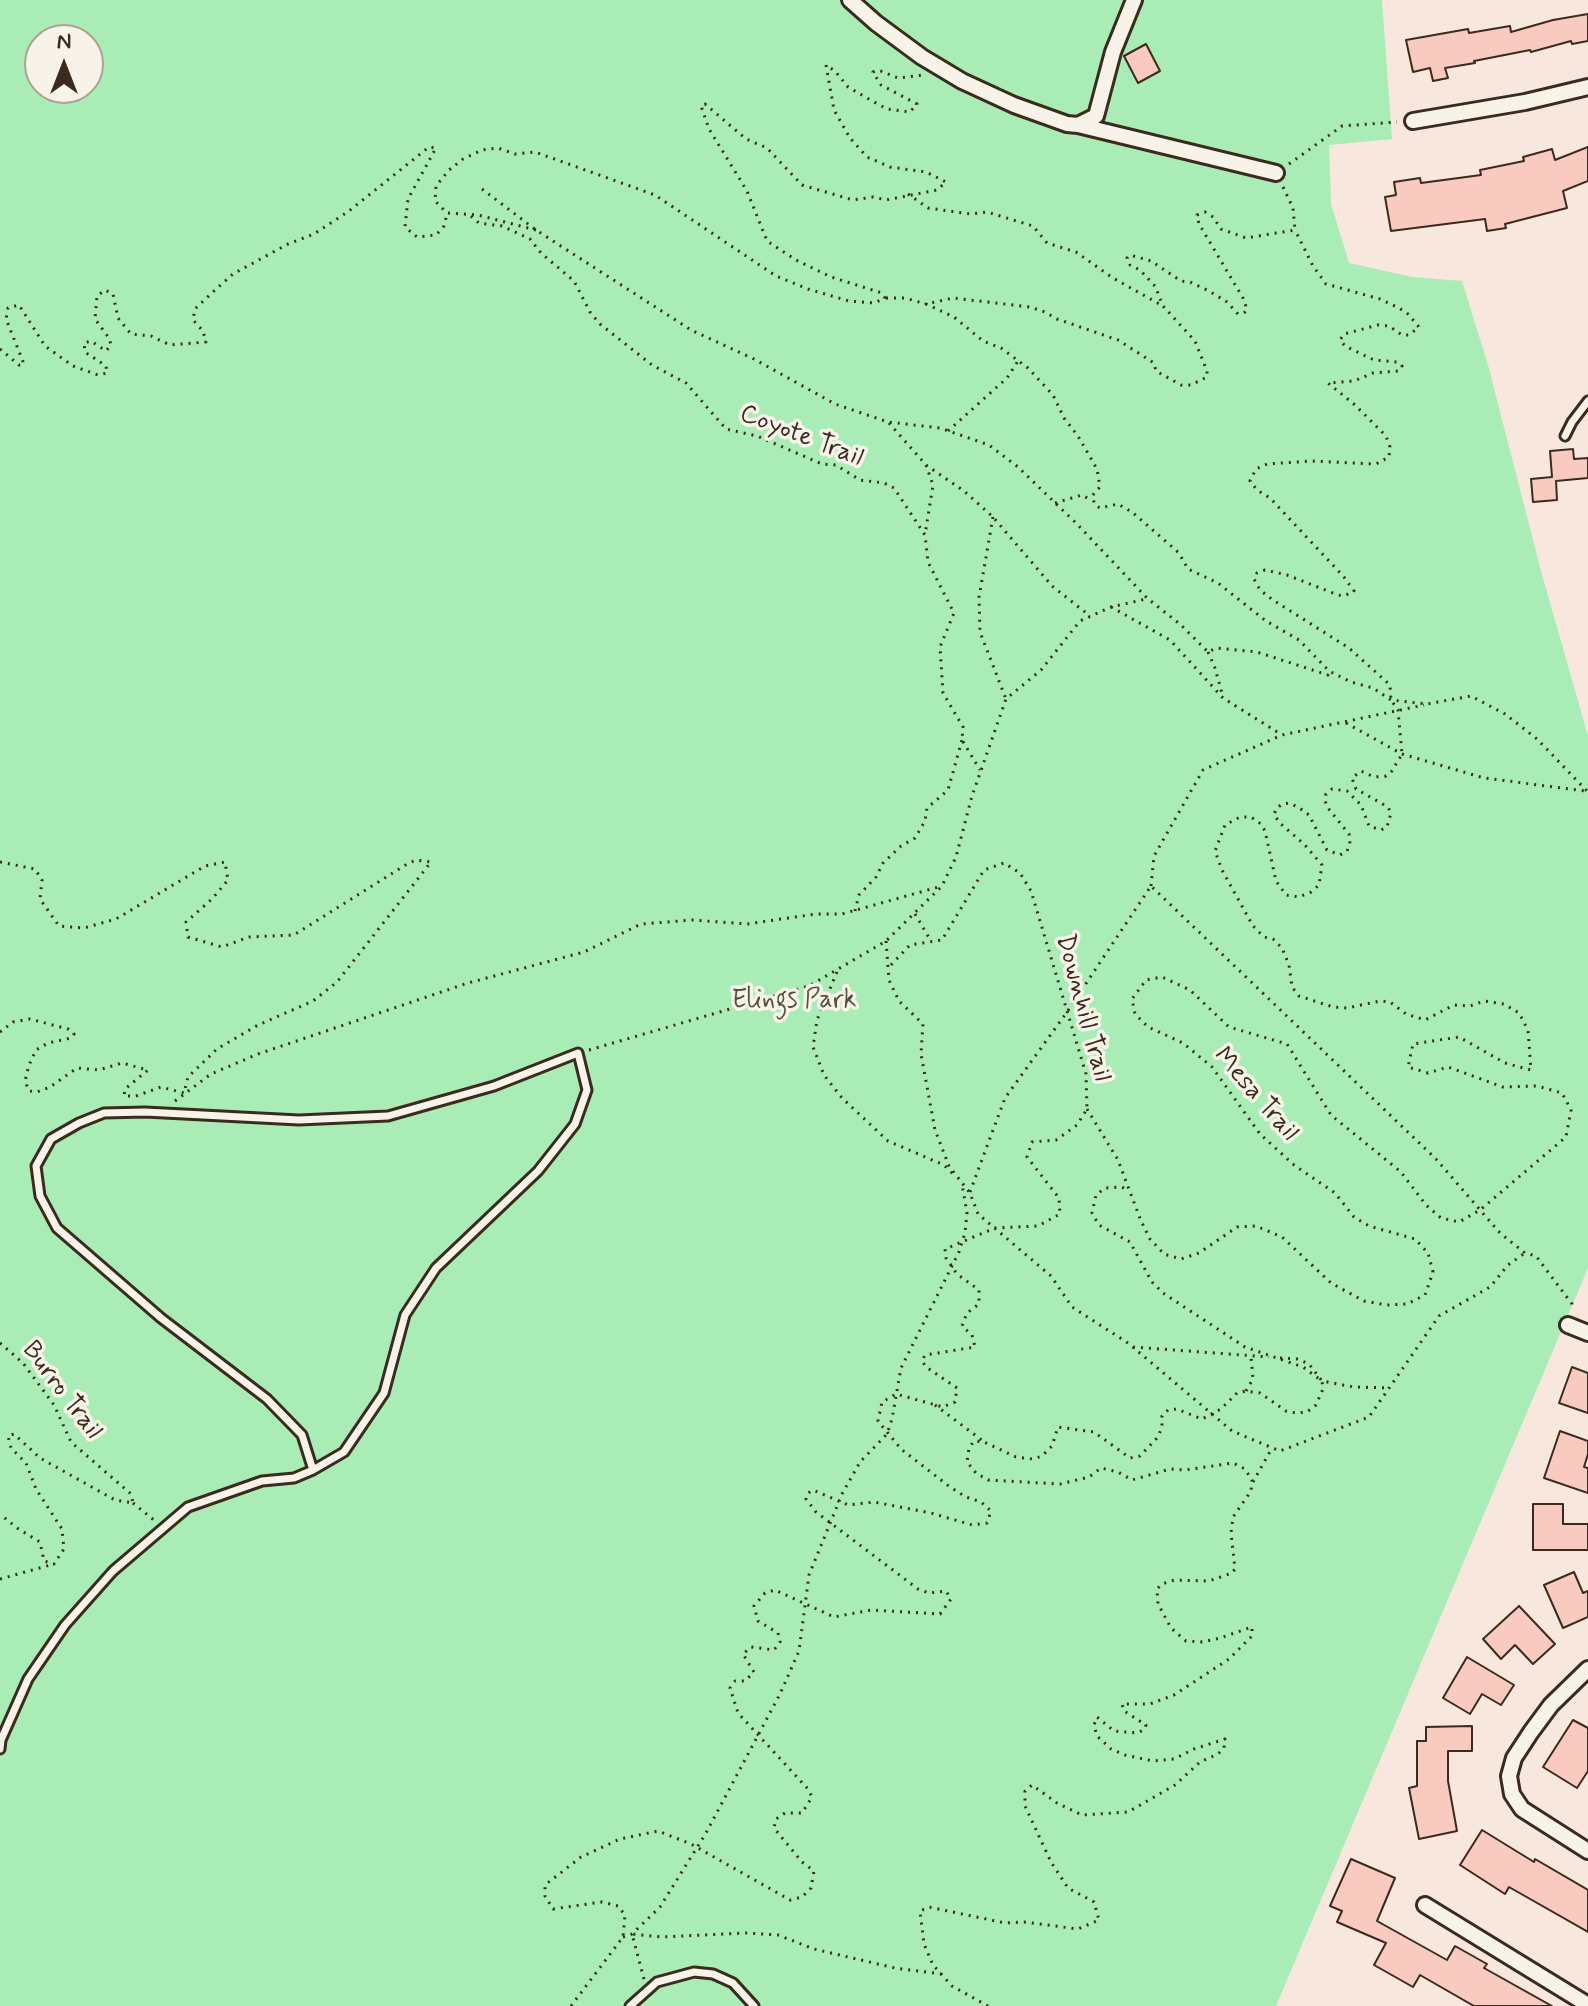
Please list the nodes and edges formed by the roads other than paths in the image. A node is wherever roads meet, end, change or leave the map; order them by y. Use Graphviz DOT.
graph roads {
  1 [pos="850,0"];
  2 [pos="1134,0"];
  3 [pos="1588,87"];
  4 [pos="1413,121"];
  5 [pos="1078,125"];
  6 [pos="1276,173"];
  7 [pos="1588,401"];
  8 [pos="1565,436"];
  9 [pos="1568,1325"];
  10 [pos="1588,1333"];
  11 [pos="313,1470"];
  12 [pos="1588,1669"];
  13 [pos="0,1749"];
  14 [pos="1588,1851"];
  15 [pos="1425,1905"];
  16 [pos="1588,2005"];
  17 [pos="630,2006"];
  18 [pos="754,2006"];
  1 -- 5 [label="street"];
  2 -- 5 [label="street"];
  3 -- 4 [label="street"];
  5 -- 6 [label="street"];
  7 -- 8 [label="lane"];
  9 -- 10 [label="street"];
  11 -- 11 [label="lane"];
  11 -- 13 [label="lane"];
  12 -- 14 [label="street"];
  15 -- 16 [label="street"];
  17 -- 18 [label="lane"];
}
